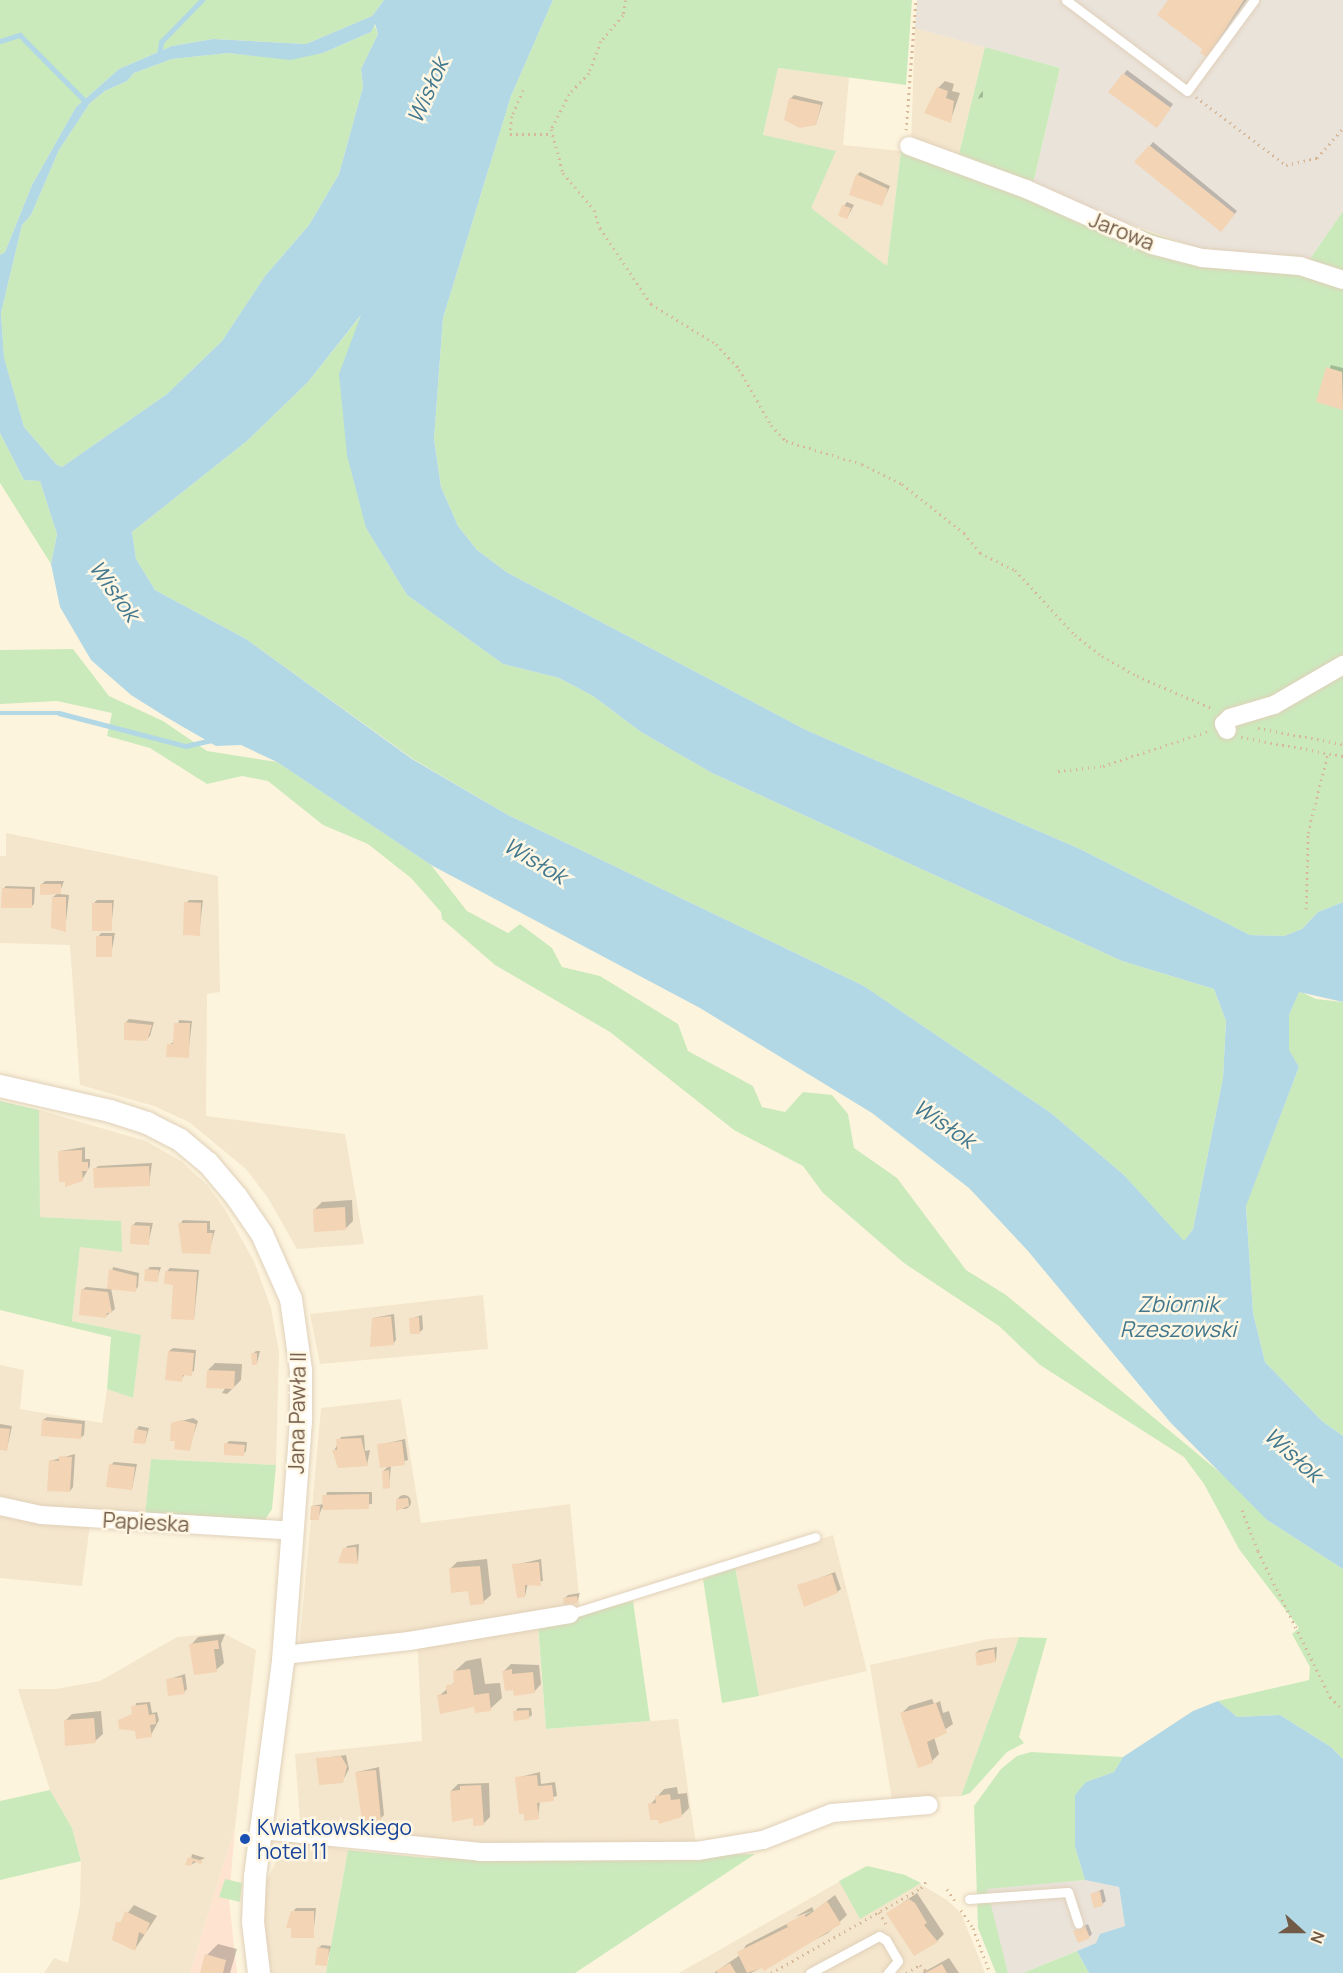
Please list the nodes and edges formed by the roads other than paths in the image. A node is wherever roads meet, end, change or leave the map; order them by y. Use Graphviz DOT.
graph roads {
  1 [pos="1066,0"];
  2 [pos="1254,0"];
  3 [pos="909,146"];
  4 [pos="1343,280"];
  5 [pos="1343,665"];
  6 [pos="1227,724"];
  7 [pos="0,1086"];
  8 [pos="0,1506"];
  9 [pos="292,1531"];
  10 [pos="815,1537"];
  11 [pos="570,1614"];
  12 [pos="283,1658"];
  13 [pos="929,1805"];
  14 [pos="262,1830"];
  15 [pos="969,1899"];
  16 [pos="1078,1923"];
  17 [pos="260,1973"];
  18 [pos="810,1973"];
  19 [pos="888,1973"];
  1 -- 2 [label="lane"];
  3 -- 4 [label="street, Jarowa"];
  5 -- 6 [label="street"];
  7 -- 9 [label="street, Jana Pawła II"];
  8 -- 9 [label="street, Papieska"];
  9 -- 12 [label="street, Jana Pawła II"];
  10 -- 11 [label="lane"];
  11 -- 12 [label="street"];
  12 -- 14 [label="street, Jana Pawła II"];
  13 -- 14 [label="street"];
  14 -- 17 [label="street, Jana Pawła II"];
  15 -- 16 [label="lane"];
  18 -- 19 [label="lane"];
}
